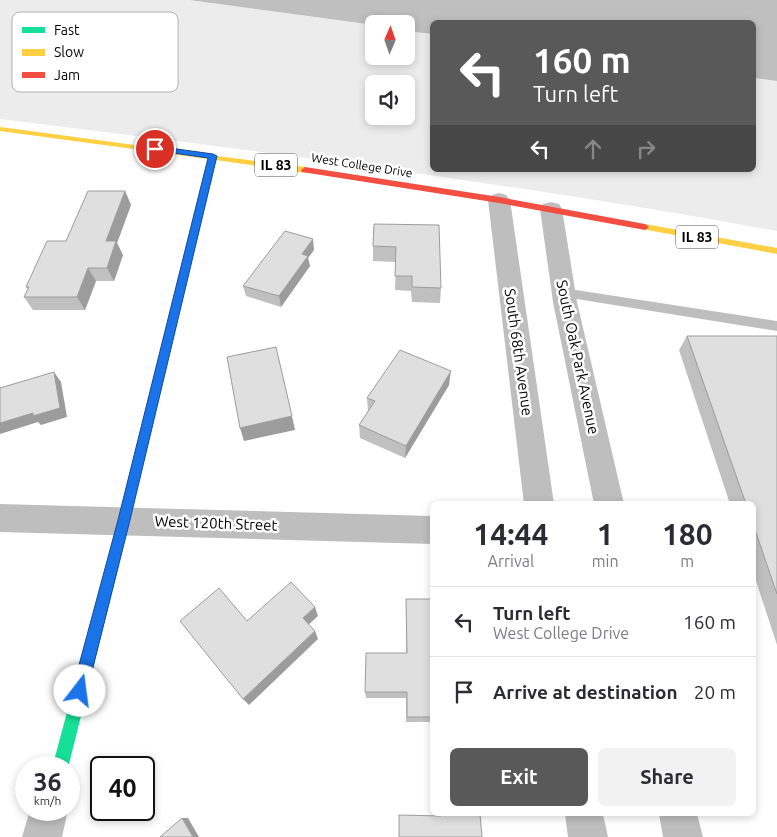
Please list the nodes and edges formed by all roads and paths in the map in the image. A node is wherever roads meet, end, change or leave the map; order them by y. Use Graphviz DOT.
graph roads {
  1 [pos="0,129"];
  2 [pos="213,156"];
  3 [pos="499,200"];
  4 [pos="550,210"];
  5 [pos="777,251"];
  6 [pos="563,292"];
  7 [pos="777,326"];
  8 [pos="539,501"];
  9 [pos="609,501"];
  10 [pos="0,518"];
  11 [pos="124,520"];
  12 [pos="430,530"];
  13 [pos="63,756"];
  14 [pos="584,816"];
  15 [pos="678,816"];
  16 [pos="46,821"];
  17 [pos="42,837"];
  18 [pos="588,837"];
  19 [pos="683,837"];
  1 -- 2 [label="main road, West College Drive / IL 83"];
  2 -- 3 [label="main road, West College Drive / IL 83"];
  2 -- 11 [label="main road"];
  3 -- 4 [label="main road, West College Drive / IL 83"];
  3 -- 8 [label="street, South 68th Avenue"];
  4 -- 5 [label="main road, West College Drive / IL 83"];
  4 -- 6 [label="street, South Oak Park Avenue"];
  6 -- 7 [label="lane"];
  6 -- 9 [label="street, South Oak Park Avenue"];
  10 -- 11 [label="street, West 120th Street"];
  11 -- 12 [label="street, West 120th Street"];
  11 -- 13 [label="main road"];
  14 -- 18 [label="street"];
  15 -- 19 [label="street"];
  16 -- 17 [label="street"];
}
